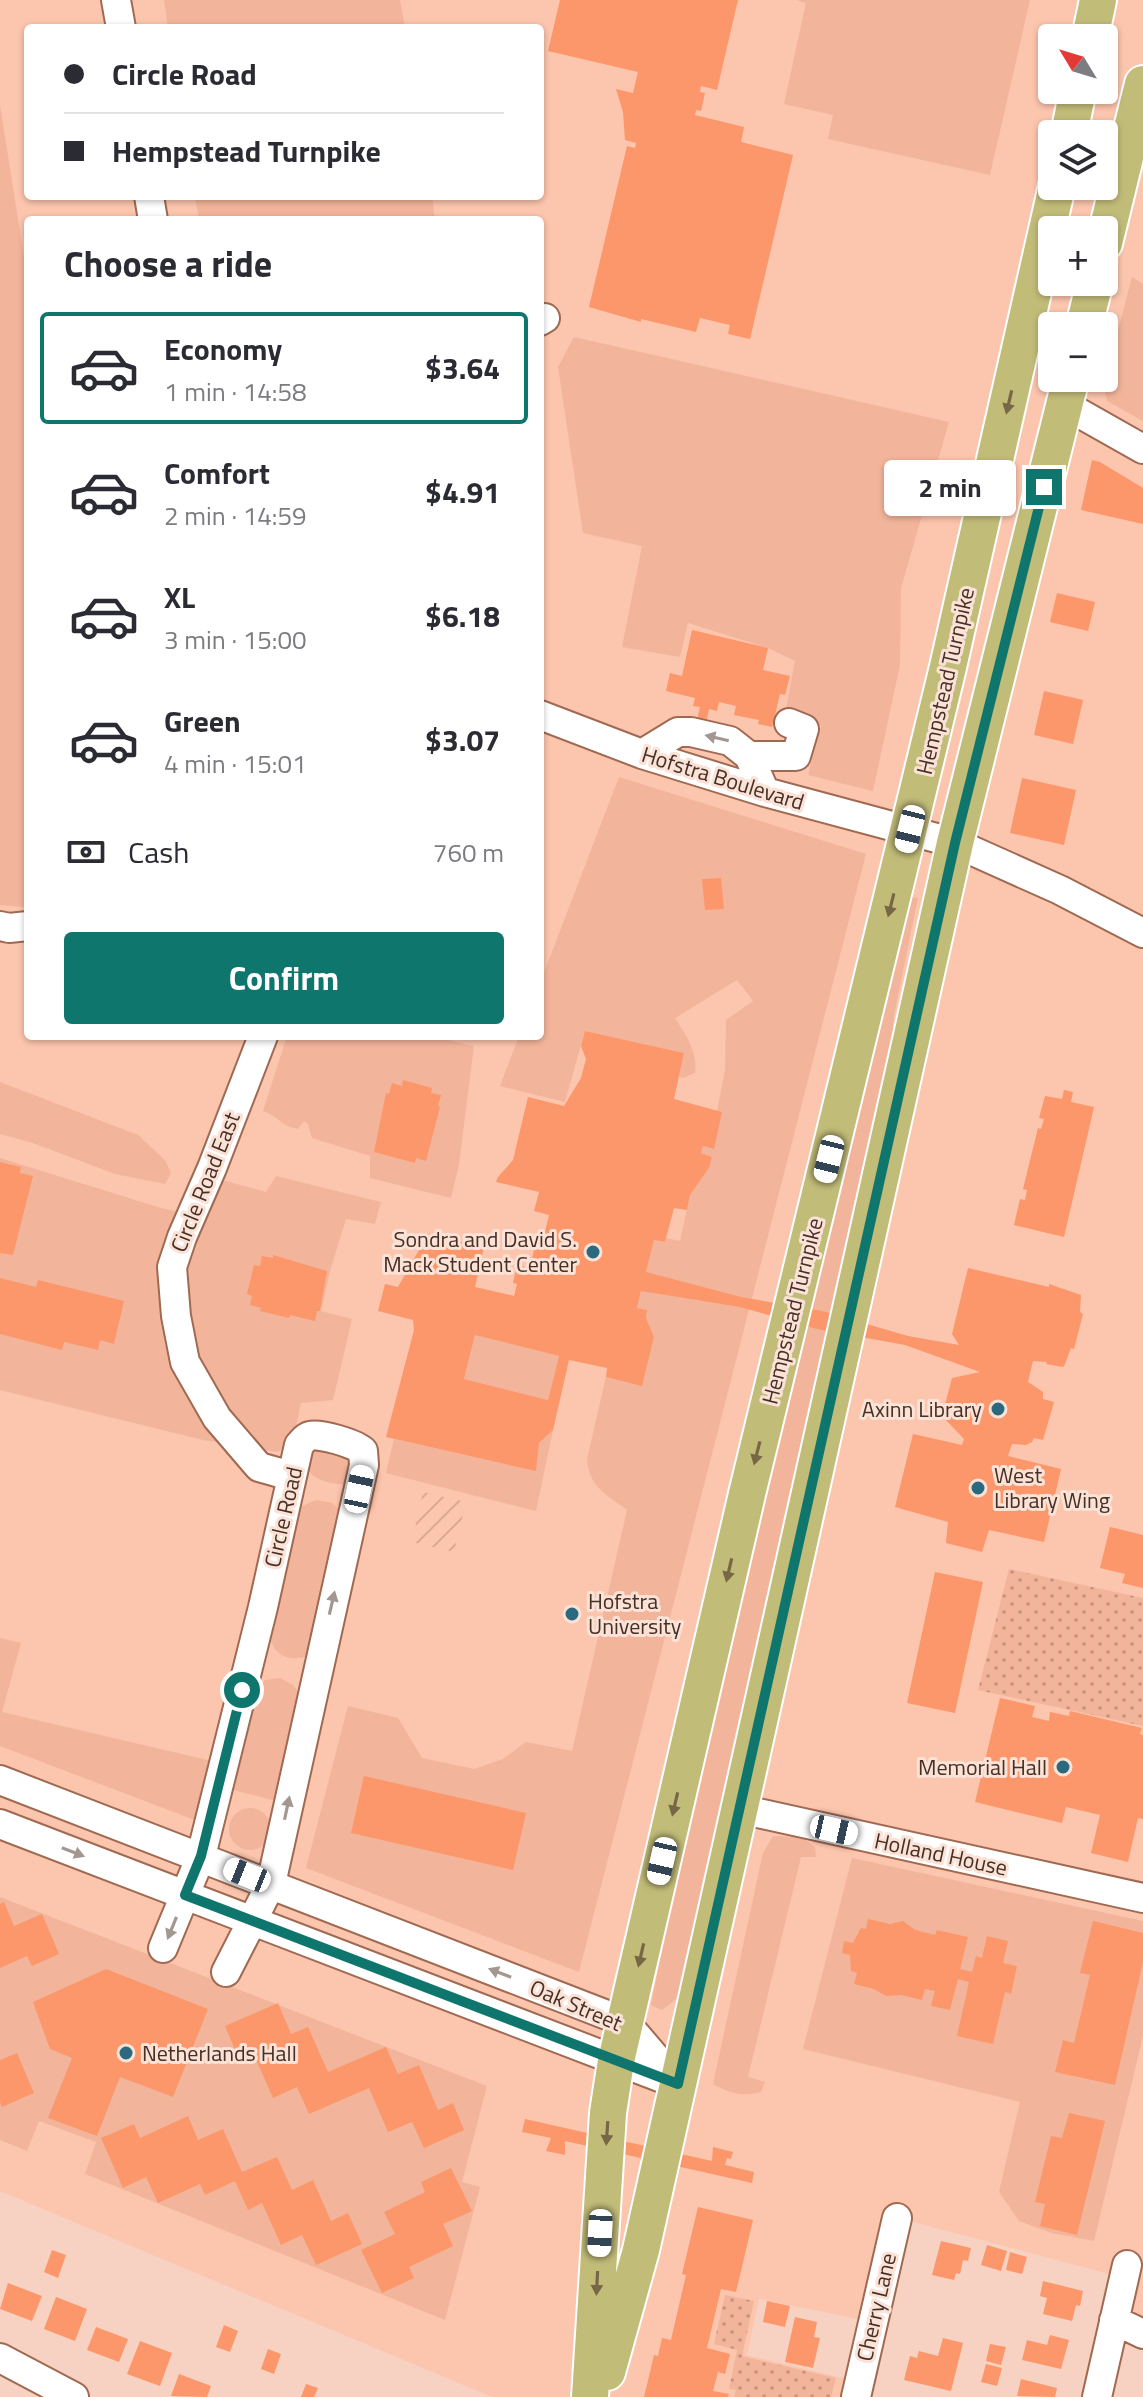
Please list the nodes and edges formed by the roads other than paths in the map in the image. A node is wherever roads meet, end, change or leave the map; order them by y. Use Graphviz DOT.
graph roads {
  1 [pos="116,0"];
  2 [pos="1098,0"];
  3 [pos="120,24"];
  4 [pos="1093,24"];
  5 [pos="1143,84"];
  6 [pos="1054,200"];
  7 [pos="1111,216"];
  8 [pos="1068,392"];
  9 [pos="1143,449"];
  10 [pos="544,717"];
  11 [pos="789,723"];
  12 [pos="642,754"];
  13 [pos="749,756"];
  14 [pos="765,792"];
  15 [pos="910,829"];
  16 [pos="955,843"];
  17 [pos="1140,925"];
  18 [pos="0,926"];
  19 [pos="24,926"];
  20 [pos="261,1040"];
  21 [pos="291,1476"];
  22 [pos="0,1780"];
  23 [pos="740,1809"];
  24 [pos="0,1824"];
  25 [pos="201,1856"];
  26 [pos="271,1884"];
  27 [pos="185,1895"];
  28 [pos="1143,1898"];
  29 [pos="252,1920"];
  30 [pos="163,1948"];
  31 [pos="226,1972"];
  32 [pos="625,2022"];
  33 [pos="616,2061"];
  34 [pos="678,2084"];
  35 [pos="897,2218"];
  36 [pos="1127,2265"];
  37 [pos="1114,2320"];
  38 [pos="1143,2334"];
  39 [pos="0,2358"];
  40 [pos="74,2397"];
  41 [pos="590,2397"];
  42 [pos="600,2397"];
  43 [pos="856,2397"];
  44 [pos="1097,2397"];
  1 -- 3 [label="street"];
  2 -- 4 [label="main road"];
  5 -- 7 [label="main road"];
  6 -- 15 [label="main road, Hempstead Turnpike, one-way"];
  8 -- 9 [label="street"];
  8 -- 16 [label="main road"];
  10 -- 12 [label="street, Hofstra Boulevard"];
  11 -- 13 [label="street"];
  13 -- 12 [label="street, one-way"];
  12 -- 14 [label="street, Hofstra Boulevard"];
  13 -- 14 [label="street"];
  14 -- 15 [label="street, Hofstra Boulevard"];
  15 -- 16 [label="street, Hofstra Boulevard"];
  15 -- 32 [label="main road, Hempstead Turnpike, one-way"];
  16 -- 17 [label="street, Hofstra Boulevard"];
  16 -- 23 [label="main road"];
  18 -- 19 [label="street"];
  20 -- 21 [label="street, Circle Road East"];
  21 -- 25 [label="street, Circle Road"];
  26 -- 21 [label="street, Circle Road, one-way"];
  22 -- 25 [label="street, Oak Street"];
  23 -- 28 [label="street, Holland House"];
  23 -- 34 [label="main road"];
  24 -- 27 [label="street, Oak Street, one-way"];
  25 -- 26 [label="street, Oak Street"];
  25 -- 27 [label="street, Circle Road"];
  26 -- 29 [label="street"];
  32 -- 26 [label="street, Oak Street, one-way"];
  27 -- 29 [label="street, Oak Street"];
  27 -- 30 [label="street, Circle Road, one-way"];
  29 -- 31 [label="street"];
  29 -- 33 [label="street, Oak Street"];
  32 -- 33 [label="main road, Hempstead Turnpike"];
  32 -- 34 [label="street, Oak Street"];
  33 -- 34 [label="street, Oak Street"];
  33 -- 41 [label="main road, Hempstead Turnpike, one-way"];
  34 -- 42 [label="main road"];
  35 -- 43 [label="street, Cherry Lane"];
  36 -- 37 [label="street"];
  37 -- 38 [label="street"];
  37 -- 44 [label="street"];
  39 -- 40 [label="street"];
}
